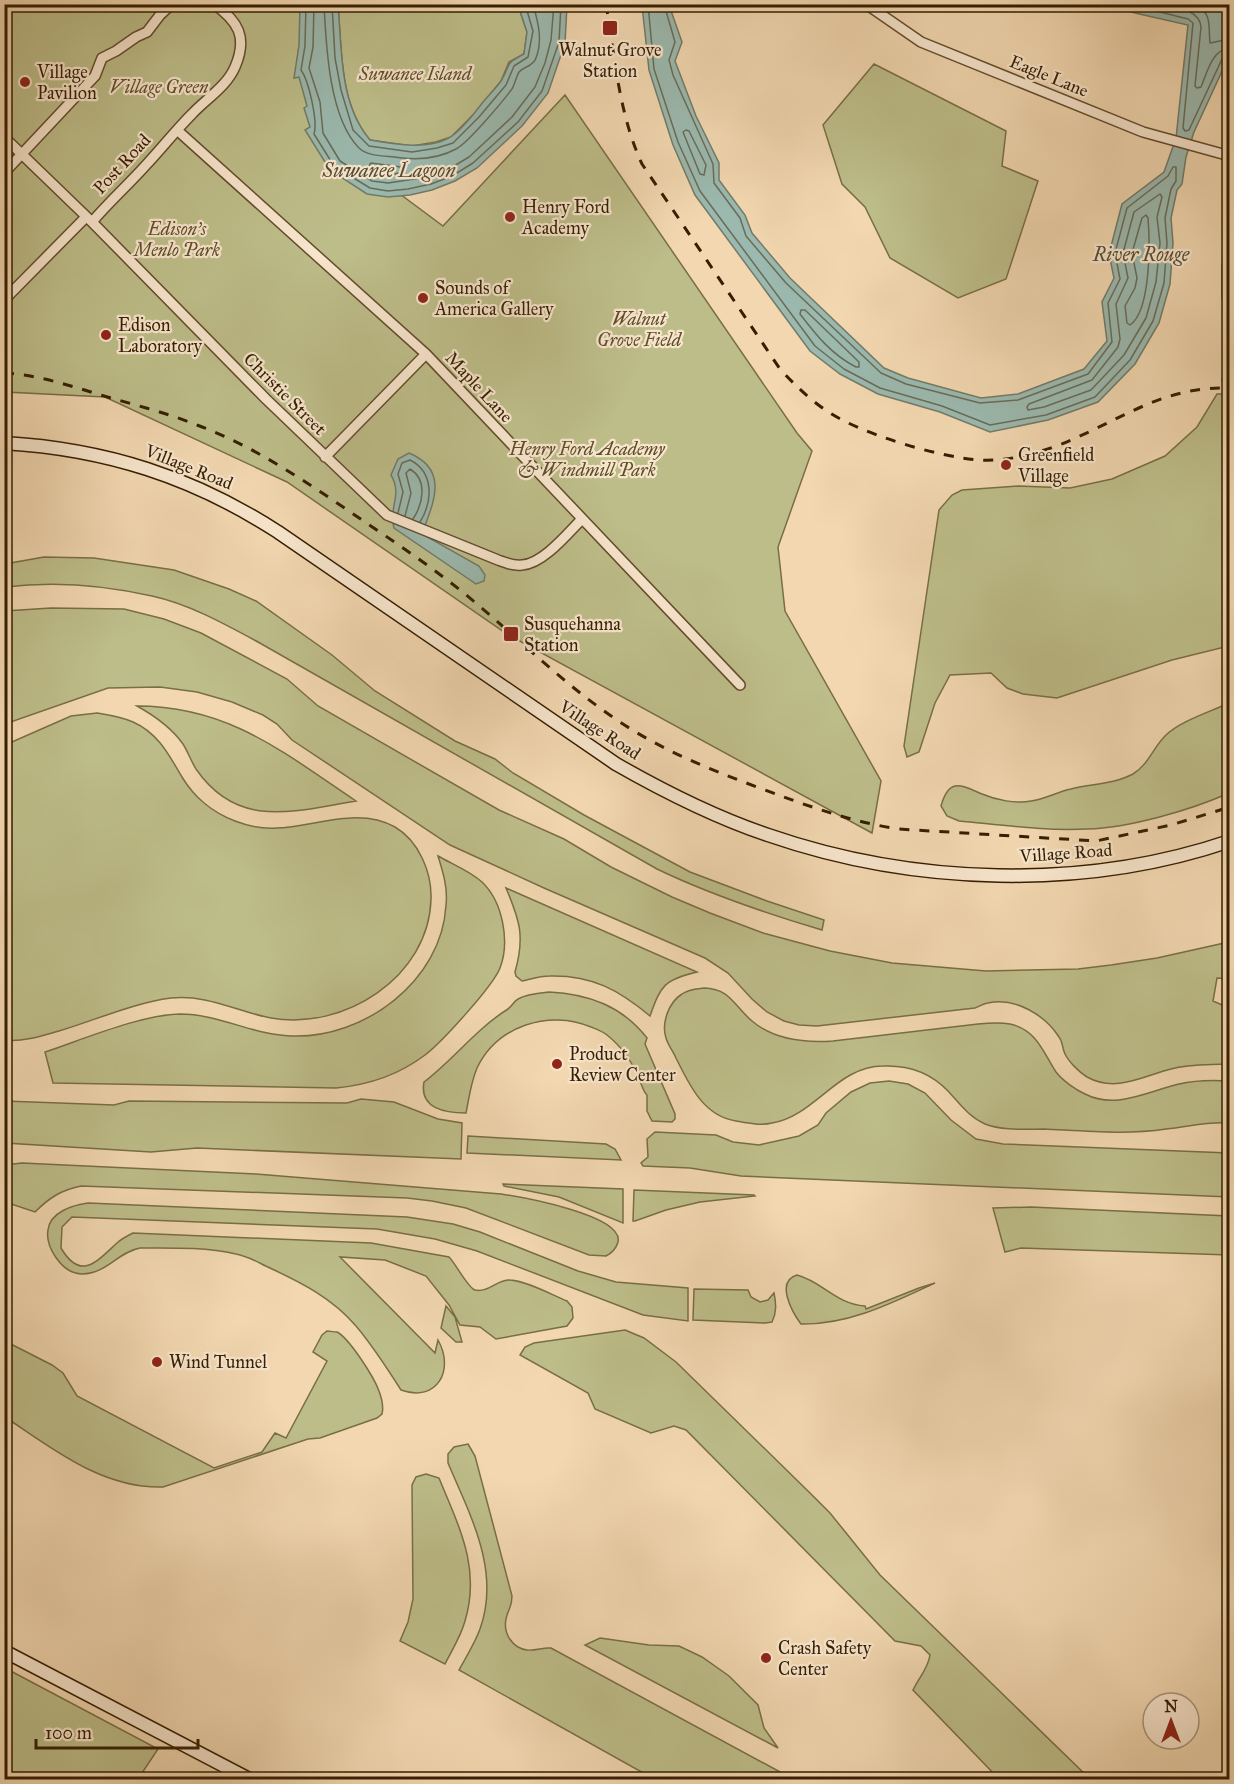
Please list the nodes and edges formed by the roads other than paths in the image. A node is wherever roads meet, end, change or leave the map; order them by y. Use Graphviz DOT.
graph roads {
  1 [pos="172,4"];
  2 [pos="214,4"];
  3 [pos="866,4"];
  4 [pos="177,129"];
  5 [pos="4,137"];
  6 [pos="22,155"];
  7 [pos="1230,156"];
  8 [pos="4,173"];
  9 [pos="89,219"];
  10 [pos="5,300"];
  11 [pos="426,354"];
  12 [pos="4,443"];
  13 [pos="325,457"];
  14 [pos="582,519"];
  15 [pos="740,686"];
  16 [pos="1230,841"];
  17 [pos="4,1651"];
  18 [pos="251,1779"];
  1 -- 6 [label="street"];
  2 -- 4 [label="street, Post Road"];
  3 -- 7 [label="street, Eagle Lane"];
  4 -- 9 [label="street, Post Road"];
  4 -- 11 [label="street, Maple Lane"];
  5 -- 6 [label="street, Christie Street"];
  6 -- 8 [label="street"];
  6 -- 9 [label="street, Christie Street"];
  9 -- 10 [label="street, Post Road"];
  9 -- 13 [label="street, Christie Street"];
  11 -- 13 [label="street"];
  11 -- 14 [label="street, Maple Lane"];
  12 -- 16 [label="street, Village Road"];
  13 -- 14 [label="street, Christie Street"];
  14 -- 15 [label="street, Maple Lane"];
  17 -- 18 [label="street"];
}
